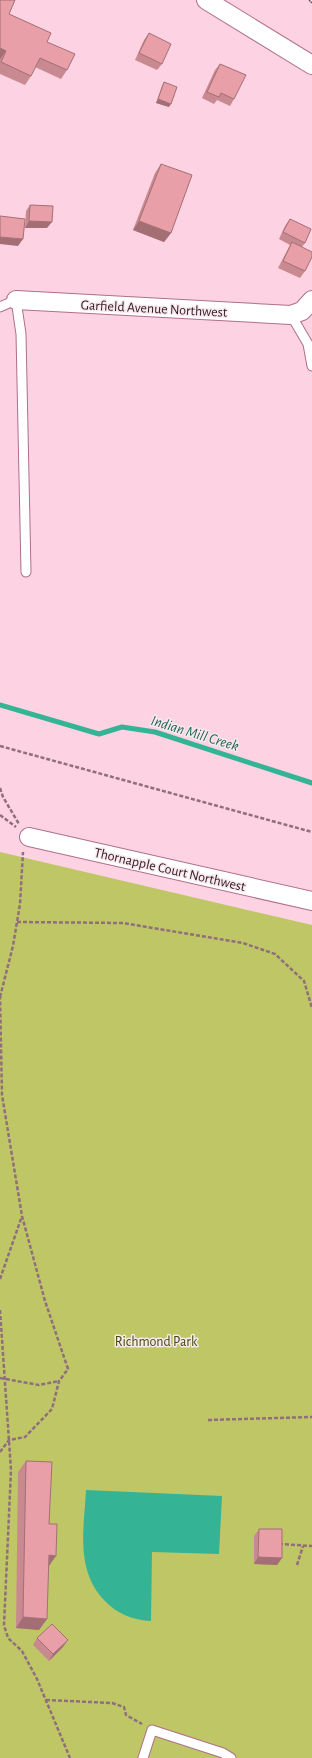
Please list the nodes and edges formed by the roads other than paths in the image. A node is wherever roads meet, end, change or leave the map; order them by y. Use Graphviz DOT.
graph roads {
  1 [pos="206,0"];
  2 [pos="312,65"];
  3 [pos="312,300"];
  4 [pos="8,304"];
  5 [pos="291,315"];
  6 [pos="312,366"];
  7 [pos="26,572"];
  8 [pos="26,844"];
  9 [pos="312,901"];
  10 [pos="143,1758"];
  11 [pos="232,1758"];
  1 -- 2 [label="street"];
  3 -- 5 [label="street"];
  4 -- 5 [label="street, Garfield Avenue Northwest"];
  4 -- 7 [label="lane"];
  5 -- 6 [label="lane"];
  8 -- 9 [label="street, Thornapple Court Northwest"];
  10 -- 11 [label="lane"];
}
